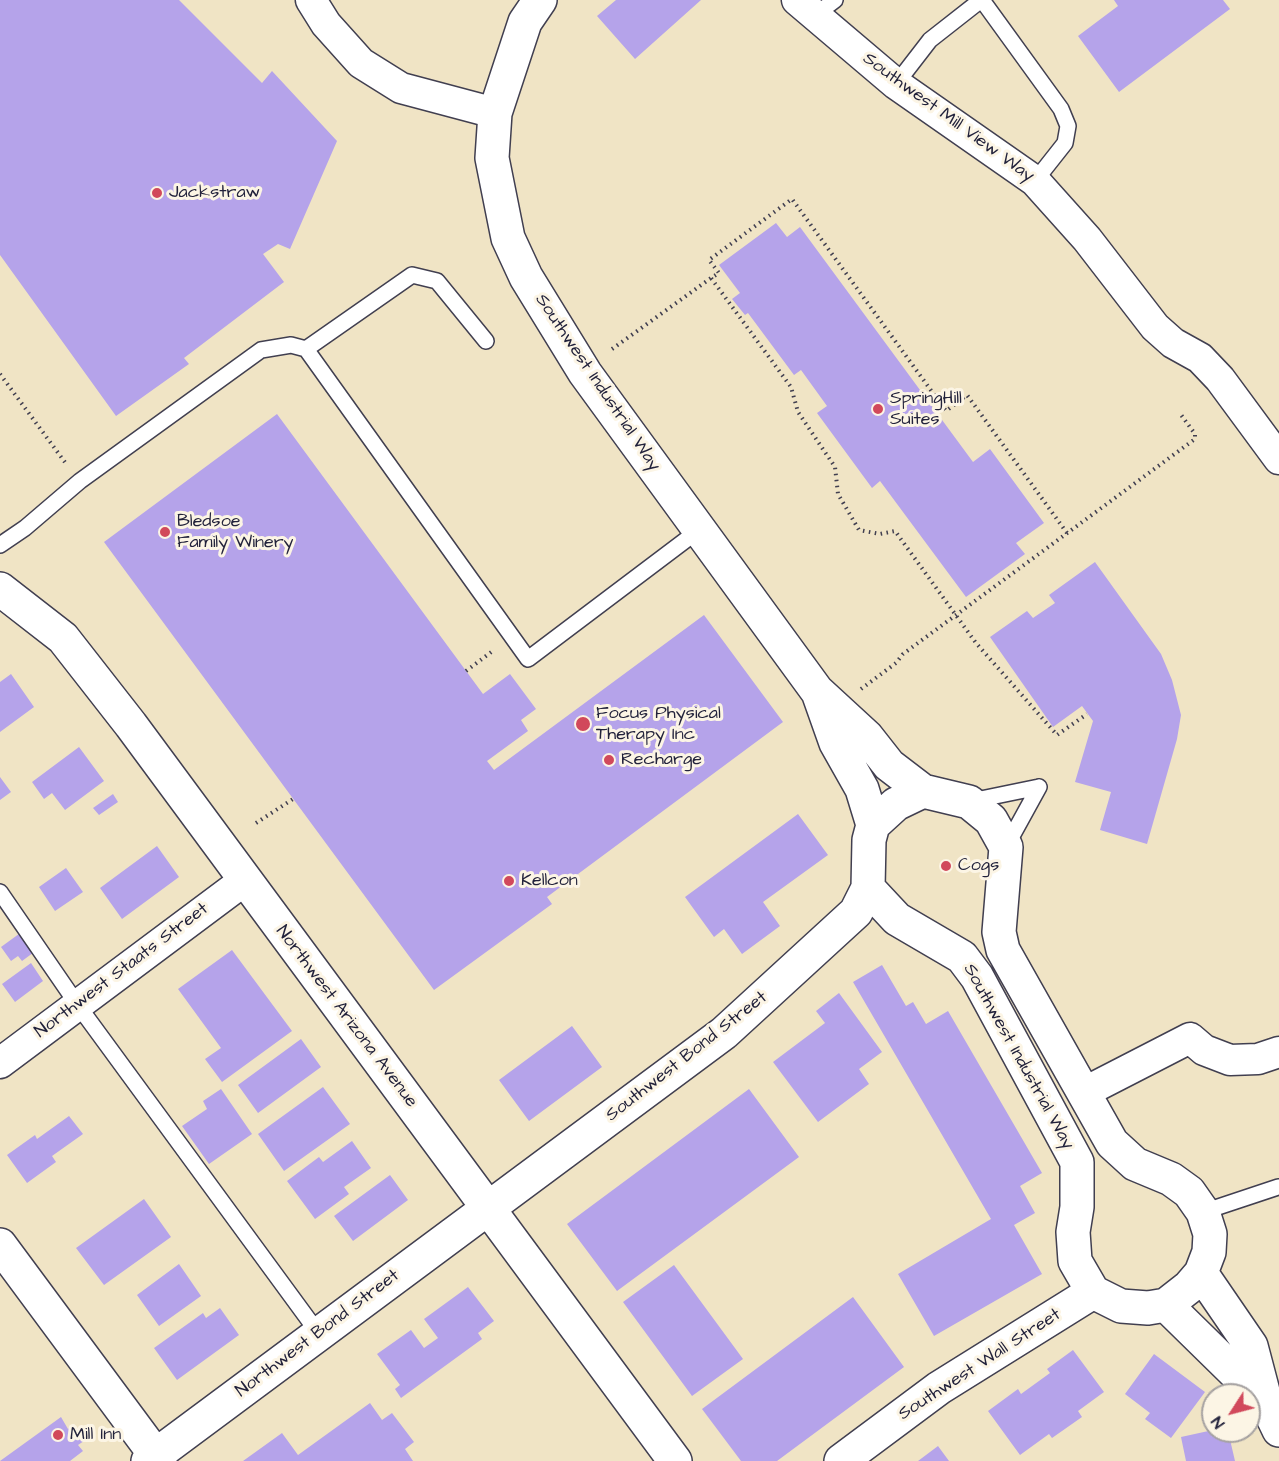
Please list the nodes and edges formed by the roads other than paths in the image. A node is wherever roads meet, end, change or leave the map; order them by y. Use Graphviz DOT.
graph roads {
  1 [pos="311,0"];
  2 [pos="540,0"];
  3 [pos="982,0"];
  4 [pos="815,5"];
  5 [pos="896,84"];
  6 [pos="495,113"];
  7 [pos="1035,182"];
  8 [pos="486,340"];
  9 [pos="306,349"];
  10 [pos="1279,459"];
  11 [pos="699,530"];
  12 [pos="0,544"];
  13 [pos="0,589"];
  14 [pos="817,691"];
  15 [pos="923,791"];
  16 [pos="969,802"];
  17 [pos="873,825"];
  18 [pos="1006,847"];
  19 [pos="245,880"];
  20 [pos="868,888"];
  21 [pos="0,892"];
  22 [pos="77,1004"];
  23 [pos="1279,1052"];
  24 [pos="0,1063"];
  25 [pos="1083,1093"];
  26 [pos="1279,1188"];
  27 [pos="487,1207"];
  28 [pos="1203,1212"];
  29 [pos="0,1245"];
  30 [pos="1202,1273"];
  31 [pos="1093,1292"];
  32 [pos="1166,1305"];
  33 [pos="319,1334"];
  34 [pos="1273,1416"];
  35 [pos="154,1459"];
  36 [pos="675,1461"];
  37 [pos="841,1461"];
  1 -- 6 [label="street"];
  2 -- 6 [label="street"];
  3 -- 5 [label="lane"];
  3 -- 7 [label="lane"];
  4 -- 5 [label="street, Southwest Mill View Way"];
  5 -- 7 [label="street, Southwest Mill View Way"];
  6 -- 11 [label="street, Southwest Industrial Way"];
  7 -- 10 [label="street, Southwest Mill View Way"];
  8 -- 9 [label="lane"];
  9 -- 11 [label="lane"];
  9 -- 12 [label="lane"];
  11 -- 14 [label="street, Southwest Industrial Way"];
  13 -- 19 [label="street, Northwest Arizona Avenue"];
  14 -- 15 [label="street, Southwest Industrial Way"];
  14 -- 17 [label="street, Southwest Industrial Way"];
  15 -- 16 [label="street, Southwest Industrial Way"];
  15 -- 17 [label="street"];
  16 -- 18 [label="street, Southwest Industrial Way"];
  16 -- 18 [label="lane"];
  17 -- 20 [label="street, Southwest Industrial Way"];
  18 -- 25 [label="street"];
  19 -- 22 [label="street, Northwest Staats Street"];
  19 -- 27 [label="street, Northwest Arizona Avenue"];
  20 -- 27 [label="street, Southwest Bond Street"];
  20 -- 31 [label="street, Southwest Industrial Way"];
  21 -- 22 [label="lane"];
  22 -- 24 [label="street, Northwest Staats Street"];
  22 -- 33 [label="lane"];
  23 -- 25 [label="street"];
  25 -- 28 [label="street"];
  26 -- 28 [label="lane"];
  27 -- 33 [label="street, Northwest Bond Street"];
  27 -- 36 [label="street, Northwest Arizona Avenue"];
  28 -- 30 [label="street"];
  29 -- 35 [label="street"];
  30 -- 32 [label="street"];
  30 -- 34 [label="street"];
  31 -- 32 [label="street"];
  31 -- 37 [label="street, Southwest Wall Street"];
  32 -- 34 [label="street"];
  33 -- 35 [label="street, Northwest Bond Street"];
}
